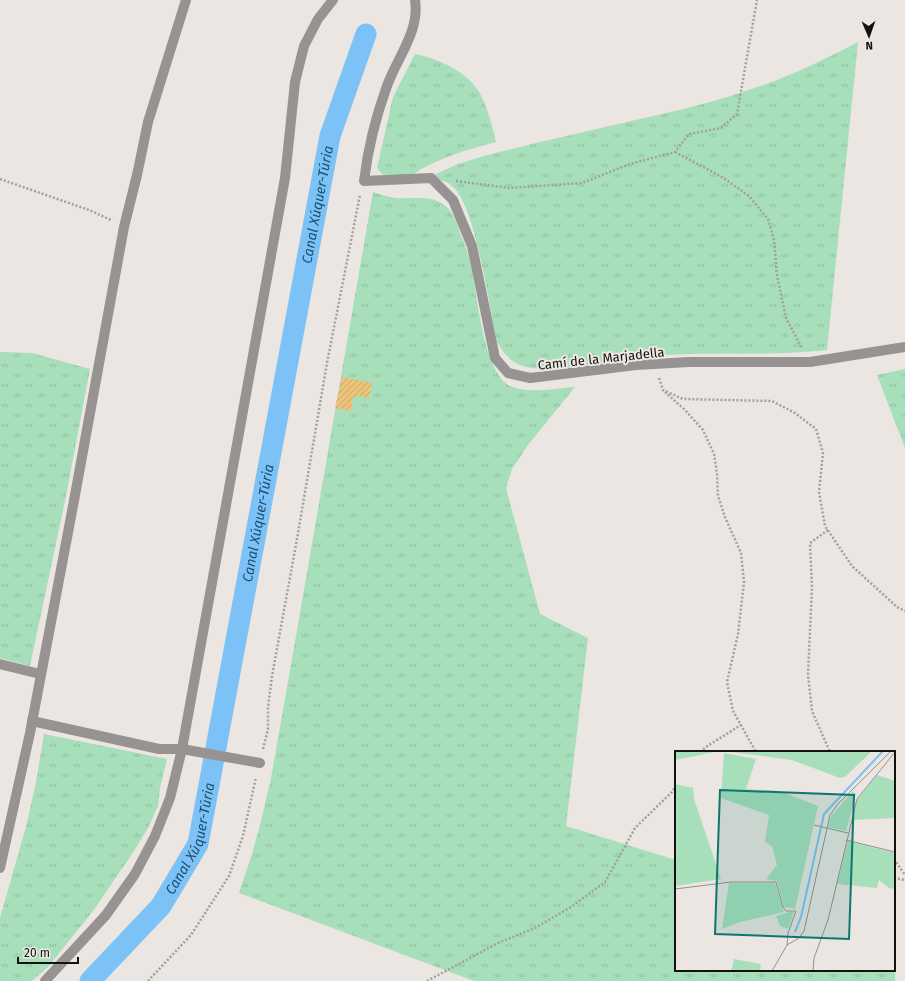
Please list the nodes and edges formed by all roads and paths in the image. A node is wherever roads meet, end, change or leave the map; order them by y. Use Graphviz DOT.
graph roads {
  1 [pos="186,0"];
  2 [pos="333,0"];
  3 [pos="415,0"];
  4 [pos="757,0"];
  5 [pos="675,152"];
  6 [pos="431,178"];
  7 [pos="0,179"];
  8 [pos="364,181"];
  9 [pos="124,227"];
  10 [pos="905,347"];
  11 [pos="810,362"];
  12 [pos="654,364"];
  13 [pos="663,390"];
  14 [pos="828,530"];
  15 [pos="905,611"];
  16 [pos="0,664"];
  17 [pos="40,674"];
  18 [pos="32,720"];
  19 [pos="741,725"];
  20 [pos="182,749"];
  21 [pos="701,751"];
  22 [pos="755,751"];
  23 [pos="830,751"];
  24 [pos="258,762"];
  25 [pos="675,787"];
  26 [pos="895,860"];
  27 [pos="0,868"];
  28 [pos="905,875"];
  29 [pos="895,878"];
  30 [pos="905,880"];
  31 [pos="45,981"];
  32 [pos="148,981"];
  33 [pos="427,981"];
  1 -- 9 [label="street"];
  2 -- 20 [label="street"];
  3 -- 8 [label="street"];
  4 -- 5 [label="path"];
  5 -- 6 [label="path"];
  5 -- 11 [label="path"];
  6 -- 8 [label="street"];
  6 -- 12 [label="street, Camí de la Marjadella"];
  7 -- 9 [label="path"];
  8 -- 24 [label="path"];
  9 -- 17 [label="street"];
  10 -- 11 [label="street, Camí de la Marjadella"];
  11 -- 12 [label="street, Camí de la Marjadella"];
  12 -- 13 [label="path"];
  13 -- 14 [label="path"];
  13 -- 19 [label="path"];
  14 -- 15 [label="path"];
  14 -- 23 [label="path"];
  16 -- 17 [label="street"];
  17 -- 18 [label="street"];
  18 -- 20 [label="street"];
  18 -- 27 [label="street"];
  19 -- 21 [label="path"];
  19 -- 22 [label="path"];
  20 -- 24 [label="street"];
  20 -- 31 [label="street"];
  24 -- 32 [label="path"];
  25 -- 33 [label="path"];
  26 -- 28 [label="path"];
  29 -- 30 [label="path"];
}
